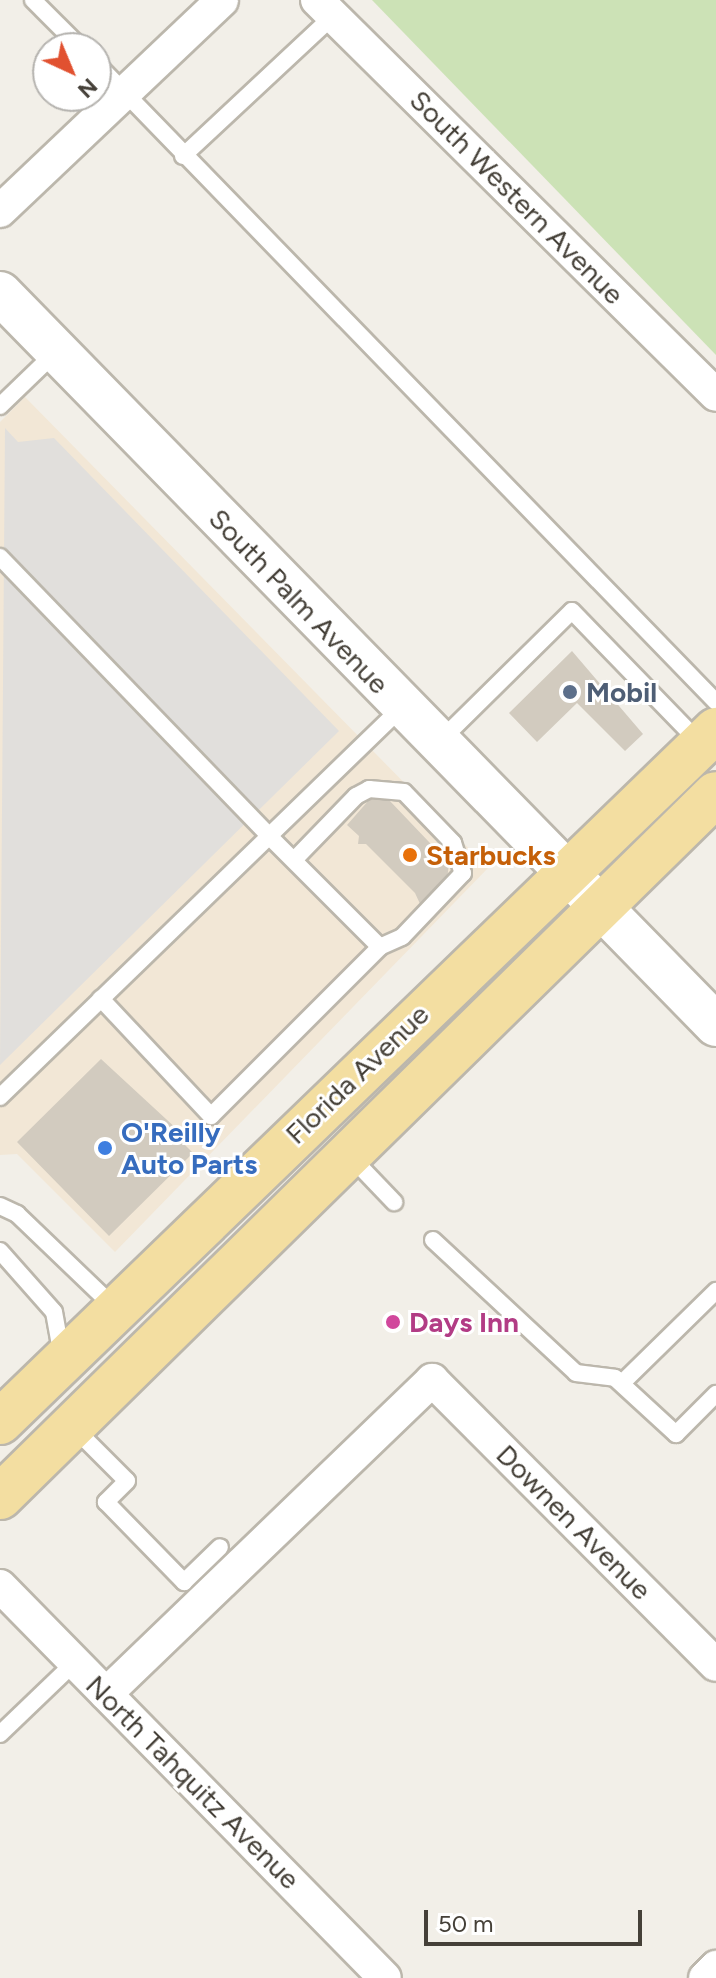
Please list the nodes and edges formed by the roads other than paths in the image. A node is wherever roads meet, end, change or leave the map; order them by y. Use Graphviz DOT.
graph roads {
  1 [pos="33,0"];
  2 [pos="222,0"];
  3 [pos="325,8"];
  4 [pos="65,32"];
  5 [pos="112,81"];
  6 [pos="124,94"];
  7 [pos="183,156"];
  8 [pos="0,211"];
  9 [pos="0,293"];
  10 [pos="57,351"];
  11 [pos="713,387"];
  12 [pos="0,406"];
  13 [pos="0,557"];
  14 [pos="716,702"];
  15 [pos="402,707"];
  16 [pos="709,737"];
  17 [pos="437,744"];
  18 [pos="716,794"];
  19 [pos="269,836"];
  20 [pos="294,860"];
  21 [pos="565,872"];
  22 [pos="600,907"];
  23 [pos="380,947"];
  24 [pos="101,999"];
  25 [pos="716,1025"];
  26 [pos="0,1097"];
  27 [pos="349,1155"];
  28 [pos="394,1202"];
  29 [pos="0,1206"];
  30 [pos="433,1240"];
  31 [pos="0,1251"];
  32 [pos="716,1291"];
  33 [pos="116,1308"];
  34 [pos="63,1359"];
  35 [pos="622,1383"];
  36 [pos="716,1394"];
  37 [pos="0,1422"];
  38 [pos="72,1426"];
  39 [pos="0,1497"];
  40 [pos="220,1547"];
  41 [pos="0,1586"];
  42 [pos="75,1662"];
  43 [pos="716,1665"];
  44 [pos="106,1694"];
  45 [pos="0,1734"];
  46 [pos="716,1967"];
  47 [pos="385,1978"];
  48 [pos="705,1978"];
  1 -- 4 [label="lane"];
  2 -- 6 [label="street"];
  3 -- 7 [label="lane"];
  3 -- 11 [label="street, South Western Avenue"];
  5 -- 6 [label="lane"];
  6 -- 7 [label="lane"];
  6 -- 8 [label="street"];
  7 -- 14 [label="lane"];
  9 -- 10 [label="street, South Palm Avenue"];
  10 -- 12 [label="lane"];
  10 -- 15 [label="street, South Palm Avenue"];
  13 -- 19 [label="lane"];
  15 -- 17 [label="street, South Palm Avenue"];
  15 -- 19 [label="lane"];
  16 -- 17 [label="lane"];
  16 -- 21 [label="main road, Florida Avenue"];
  17 -- 21 [label="street, South Palm Avenue"];
  18 -- 22 [label="main road, Florida Avenue"];
  19 -- 20 [label="lane"];
  19 -- 24 [label="lane"];
  20 -- 23 [label="lane"];
  20 -- 23 [label="lane"];
  21 -- 22 [label="street, South Palm Avenue"];
  21 -- 33 [label="main road, Florida Avenue"];
  22 -- 25 [label="street, South Palm Avenue"];
  22 -- 27 [label="main road, Florida Avenue"];
  23 -- 24 [label="lane"];
  24 -- 26 [label="lane"];
  27 -- 28 [label="lane"];
  27 -- 38 [label="main road, Florida Avenue"];
  29 -- 33 [label="lane"];
  30 -- 35 [label="lane"];
  31 -- 34 [label="lane"];
  32 -- 35 [label="lane"];
  33 -- 34 [label="main road, Florida Avenue"];
  34 -- 37 [label="main road, Florida Avenue"];
  35 -- 36 [label="lane"];
  38 -- 39 [label="main road, Florida Avenue"];
  38 -- 40 [label="lane"];
  41 -- 42 [label="street, North Tahquitz Avenue"];
  42 -- 44 [label="street, North Tahquitz Avenue"];
  42 -- 45 [label="lane"];
  43 -- 44 [label="street, Downen Avenue"];
  44 -- 47 [label="street, North Tahquitz Avenue"];
  46 -- 48 [label="street"];
}
